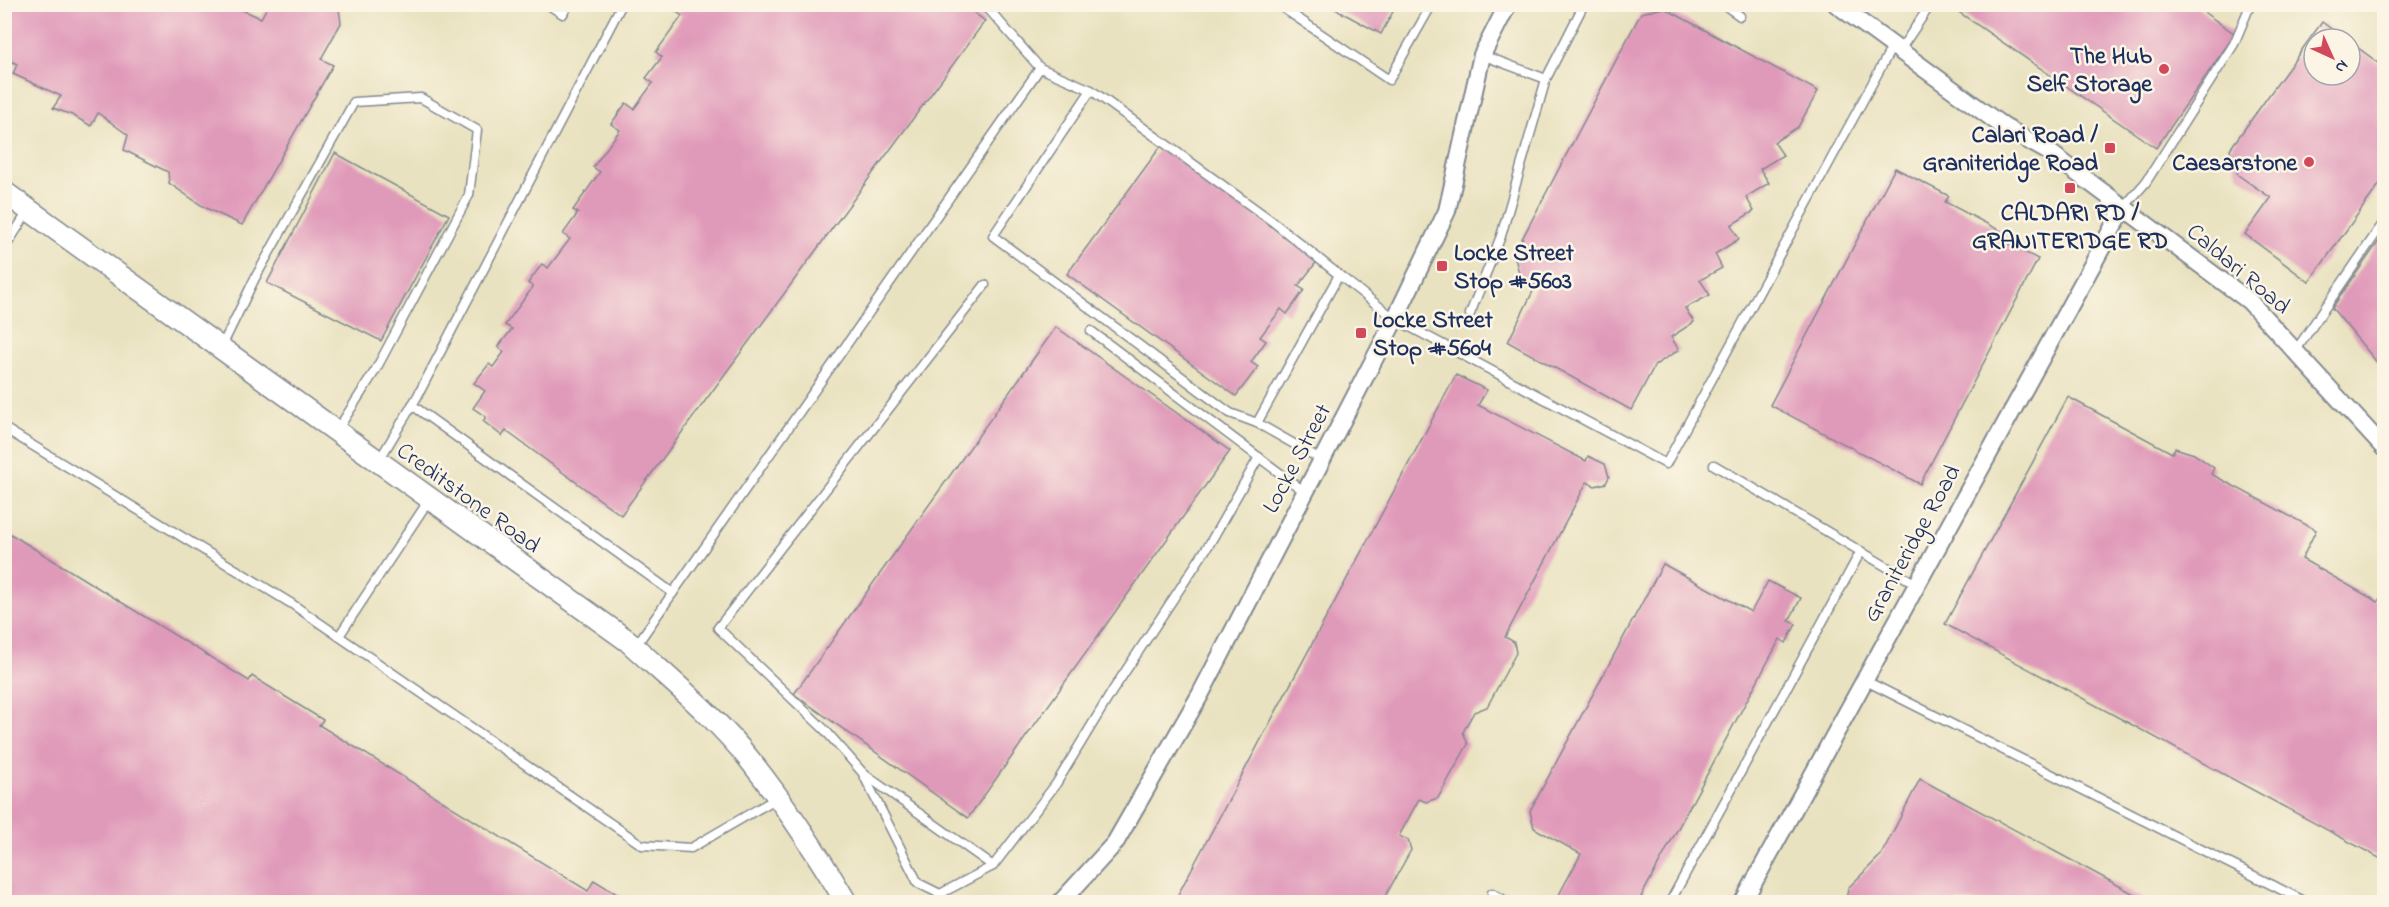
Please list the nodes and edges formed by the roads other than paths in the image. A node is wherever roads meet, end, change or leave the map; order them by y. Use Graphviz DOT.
graph roads {
  1 [pos="547,4"];
  2 [pos="568,4"];
  3 [pos="622,4"];
  4 [pos="981,4"];
  5 [pos="1276,4"];
  6 [pos="1432,4"];
  7 [pos="1508,4"];
  8 [pos="1584,4"];
  9 [pos="1723,4"];
  10 [pos="1836,4"];
  11 [pos="1931,4"];
  12 [pos="2247,4"];
  13 [pos="1740,16"];
  14 [pos="1897,48"];
  15 [pos="1482,55"];
  16 [pos="1040,68"];
  17 [pos="1546,79"];
  18 [pos="1090,90"];
  19 [pos="4,192"];
  20 [pos="2124,207"];
  21 [pos="29,210"];
  22 [pos="2385,222"];
  23 [pos="4,249"];
  24 [pos="1339,275"];
  25 [pos="985,285"];
  26 [pos="1470,314"];
  27 [pos="1395,319"];
  28 [pos="1090,331"];
  29 [pos="221,349"];
  30 [pos="2296,350"];
  31 [pos="412,405"];
  32 [pos="1257,423"];
  33 [pos="4,428"];
  34 [pos="336,432"];
  35 [pos="2385,448"];
  36 [pos="1259,457"];
  37 [pos="1322,460"];
  38 [pos="378,462"];
  39 [pos="1714,465"];
  40 [pos="1305,492"];
  41 [pos="429,499"];
  42 [pos="1861,551"];
  43 [pos="1916,584"];
  44 [pos="673,593"];
  45 [pos="339,636"];
  46 [pos="635,648"];
  47 [pos="1864,680"];
  48 [pos="862,772"];
  49 [pos="777,798"];
  50 [pos="993,866"];
  51 [pos="1492,893"];
  52 [pos="846,903"];
  53 [pos="1061,903"];
  54 [pos="1507,903"];
  55 [pos="1670,903"];
  56 [pos="1743,903"];
  57 [pos="2306,903"];
  1 -- 2 [label="lane"];
  3 -- 31 [label="lane"];
  4 -- 16 [label="lane"];
  5 -- 6 [label="lane"];
  7 -- 15 [label="street, Locke Street"];
  8 -- 17 [label="lane"];
  9 -- 13 [label="lane"];
  10 -- 14 [label="street, Caldari Road"];
  11 -- 14 [label="lane"];
  12 -- 20 [label="lane"];
  14 -- 20 [label="street, Caldari Road"];
  14 -- 27 [label="lane"];
  15 -- 17 [label="lane"];
  15 -- 27 [label="street, Locke Street"];
  16 -- 18 [label="lane"];
  16 -- 44 [label="lane"];
  17 -- 26 [label="lane"];
  18 -- 24 [label="lane"];
  18 -- 32 [label="lane"];
  19 -- 21 [label="street, Creditstone Road"];
  20 -- 30 [label="street, Caldari Road"];
  20 -- 43 [label="street, Graniteridge Road"];
  21 -- 23 [label="lane"];
  21 -- 29 [label="street, Creditstone Road"];
  22 -- 30 [label="lane"];
  24 -- 27 [label="lane"];
  24 -- 32 [label="lane"];
  25 -- 48 [label="lane"];
  27 -- 37 [label="street, Locke Street"];
  28 -- 36 [label="lane"];
  29 -- 34 [label="street, Creditstone Road"];
  29 -- 34 [label="lane"];
  30 -- 35 [label="street, Caldari Road"];
  31 -- 38 [label="lane"];
  31 -- 44 [label="lane"];
  32 -- 37 [label="lane"];
  33 -- 45 [label="lane"];
  34 -- 38 [label="street, Creditstone Road"];
  36 -- 40 [label="lane"];
  36 -- 50 [label="lane"];
  37 -- 40 [label="street, Locke Street"];
  38 -- 41 [label="street, Creditstone Road"];
  39 -- 42 [label="lane"];
  40 -- 53 [label="street, Locke Street"];
  41 -- 45 [label="lane"];
  41 -- 46 [label="street, Creditstone Road"];
  42 -- 43 [label="lane"];
  42 -- 55 [label="lane"];
  43 -- 47 [label="street, Graniteridge Road"];
  44 -- 46 [label="lane"];
  45 -- 49 [label="lane"];
  46 -- 49 [label="street, Creditstone Road"];
  47 -- 56 [label="street, Graniteridge Road"];
  47 -- 57 [label="lane"];
  48 -- 50 [label="lane"];
  48 -- 50 [label="lane"];
  49 -- 52 [label="street, Creditstone Road"];
  51 -- 54 [label="lane"];
}
